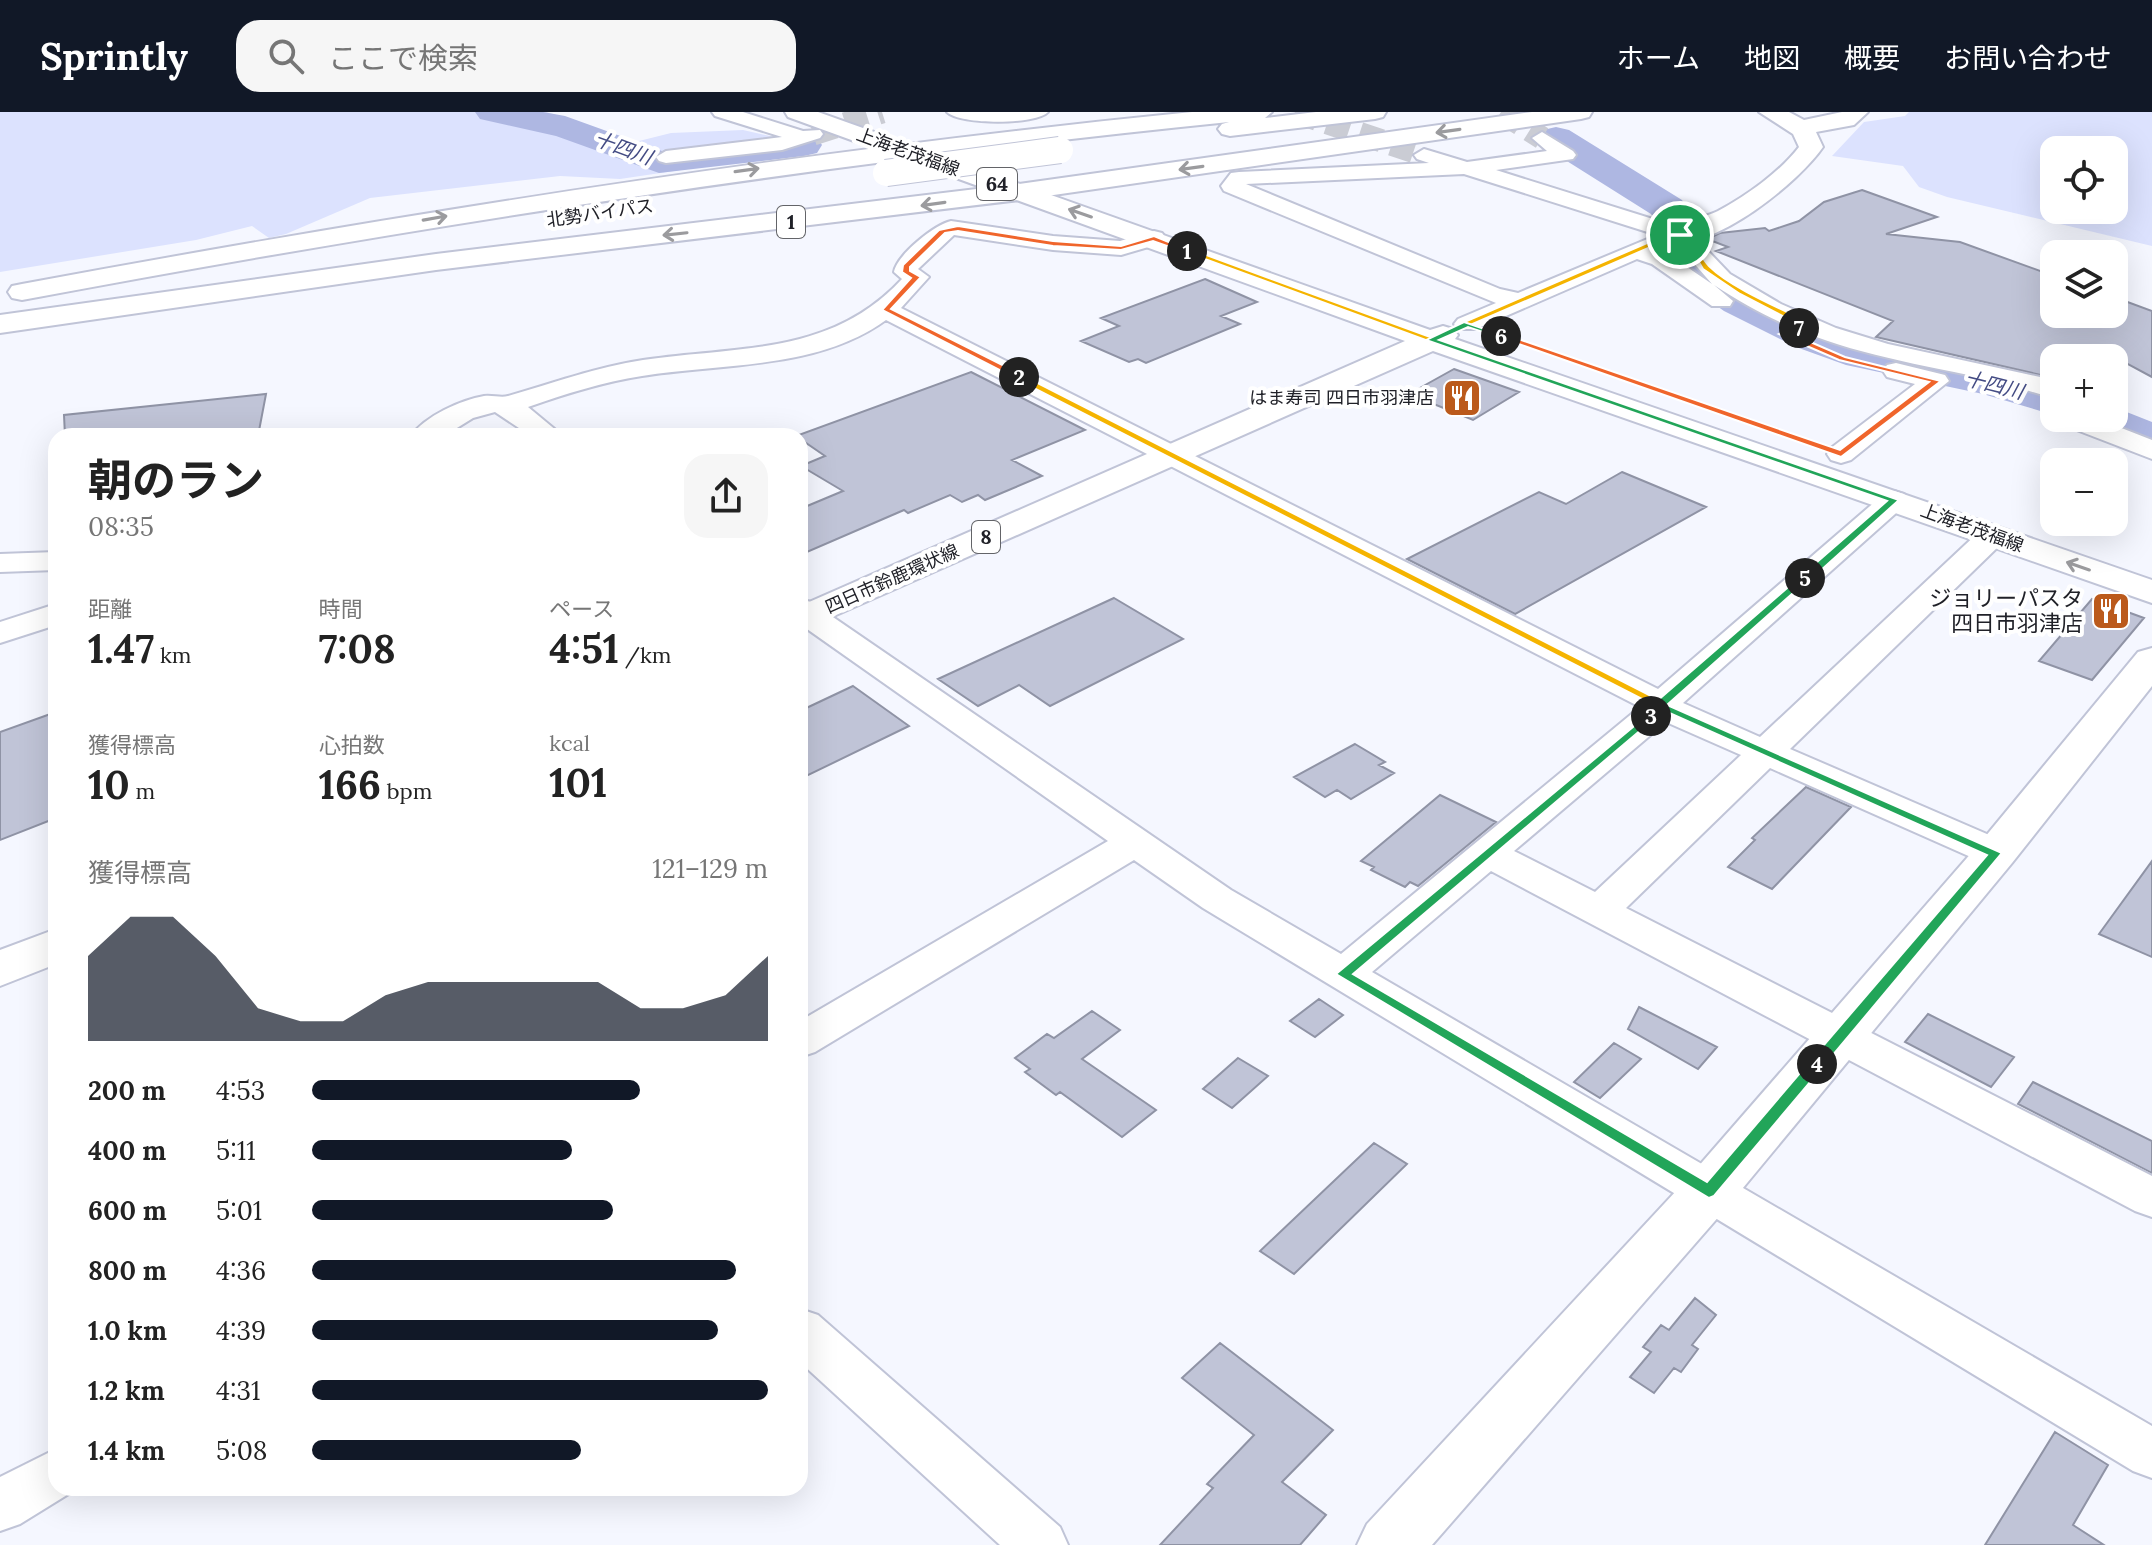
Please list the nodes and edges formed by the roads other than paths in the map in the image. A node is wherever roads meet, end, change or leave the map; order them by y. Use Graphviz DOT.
graph roads {
  1 [pos="796,112"];
  2 [pos="851,112"];
  3 [pos="957,112"];
  4 [pos="1038,112"];
  5 [pos="1261,112"];
  6 [pos="1375,112"];
  7 [pos="1581,112"];
  8 [pos="1770,112"];
  9 [pos="1857,112"];
  10 [pos="733,113"];
  11 [pos="1403,113"];
  12 [pos="1801,127"];
  13 [pos="1201,133"];
  14 [pos="1542,138"];
  15 [pos="950,144"];
  16 [pos="900,150"];
  17 [pos="1424,155"];
  18 [pos="666,157"];
  19 [pos="1466,168"];
  20 [pos="1067,186"];
  21 [pos="1019,192"];
  22 [pos="1680,235"];
  23 [pos="1154,238"];
  24 [pos="1635,251"];
  25 [pos="0,297"];
  26 [pos="1519,301"];
  27 [pos="0,306"];
  28 [pos="886,310"];
  29 [pos="0,324"];
  30 [pos="1467,324"];
  31 [pos="1796,329"];
  32 [pos="1431,340"];
  33 [pos="1936,381"];
  34 [pos="2040,394"];
  35 [pos="2040,400"];
  36 [pos="506,406"];
  37 [pos="2128,419"];
  38 [pos="438,428"];
  39 [pos="538,428"];
  40 [pos="2152,429"];
  41 [pos="2106,432"];
  42 [pos="2152,450"];
  43 [pos="1841,454"];
  44 [pos="1172,455"];
  45 [pos="1894,500"];
  46 [pos="1992,536"];
  47 [pos="2108,546"];
  48 [pos="48,561"];
  49 [pos="0,563"];
  50 [pos="2152,592"];
  51 [pos="808,613"];
  52 [pos="48,617"];
  53 [pos="808,618"];
  54 [pos="0,633"];
  55 [pos="2152,660"];
  56 [pos="1661,705"];
  57 [pos="1765,752"];
  58 [pos="1134,843"];
  59 [pos="1488,853"];
  60 [pos="1996,853"];
  61 [pos="1599,911"];
  62 [pos="48,948"];
  63 [pos="0,969"];
  64 [pos="1343,974"];
  65 [pos="808,1036"];
  66 [pos="1840,1036"];
  67 [pos="1709,1191"];
  68 [pos="2152,1198"];
  69 [pos="808,1337"];
  70 [pos="2152,1454"];
  71 [pos="48,1478"];
  72 [pos="0,1506"];
  73 [pos="1040,1545"];
  74 [pos="1390,1545"];
  1 -- 16 [label="main road, 上海老茂福線 / 64"];
  2 -- 15 [label="main road, 上海老茂福線 / 64"];
  3 -- 4 [label="street"];
  5 -- 15 [label="main road"];
  6 -- 13 [label="main road, 北勢バイパス / 1"];
  7 -- 20 [label="main road, 1, one-way"];
  8 -- 12 [label="main road"];
  9 -- 12 [label="main road"];
  10 -- 18 [label="street"];
  11 -- 13 [label="main road, 北勢バイパス / 1"];
  12 -- 22 [label="main road"];
  13 -- 27 [label="main road, 北勢バイパス / 1, bridge"];
  14 -- 19 [label="street"];
  15 -- 16 [label="main road"];
  15 -- 20 [label="main road, 上海老茂福線 / 64"];
  16 -- 21 [label="main road, 上海老茂福線 / 64"];
  25 -- 16 [label="main road, one-way"];
  17 -- 19 [label="street"];
  19 -- 22 [label="street"];
  19 -- 26 [label="street"];
  20 -- 21 [label="main road, 1"];
  20 -- 30 [label="main road, 上海老茂福線 / 64"];
  23 -- 21 [label="main road, 上海老茂福線 / 64, one-way"];
  21 -- 29 [label="main road, 1, one-way"];
  22 -- 24 [label="street"];
  22 -- 31 [label="street"];
  23 -- 28 [label="street"];
  23 -- 32 [label="main road, 上海老茂福線 / 64"];
  24 -- 26 [label="street"];
  24 -- 31 [label="street"];
  26 -- 30 [label="street"];
  28 -- 36 [label="street"];
  28 -- 44 [label="street"];
  30 -- 32 [label="main road, 四日市鈴鹿環状線 / 8"];
  30 -- 43 [label="main road, 上海老茂福線 / 64"];
  31 -- 33 [label="street"];
  31 -- 34 [label="street"];
  32 -- 44 [label="main road, 四日市鈴鹿環状線 / 8"];
  32 -- 45 [label="main road, 上海老茂福線 / 64"];
  33 -- 35 [label="street"];
  33 -- 43 [label="street"];
  36 -- 38 [label="street"];
  36 -- 39 [label="street"];
  37 -- 40 [label="street"];
  41 -- 42 [label="street"];
  43 -- 47 [label="main road, 上海老茂福線 / 64"];
  44 -- 51 [label="main road, 四日市鈴鹿環状線 / 8"];
  44 -- 56 [label="street"];
  45 -- 46 [label="main road, 上海老茂福線 / 64"];
  45 -- 56 [label="street"];
  50 -- 46 [label="main road, 上海老茂福線 / 64, one-way"];
  46 -- 57 [label="street"];
  48 -- 49 [label="street"];
  52 -- 54 [label="street"];
  53 -- 58 [label="street"];
  55 -- 60 [label="main road"];
  56 -- 57 [label="street"];
  56 -- 59 [label="street"];
  57 -- 60 [label="street"];
  57 -- 61 [label="street"];
  58 -- 64 [label="street"];
  58 -- 65 [label="street"];
  59 -- 61 [label="street"];
  59 -- 64 [label="street"];
  60 -- 66 [label="main road"];
  61 -- 66 [label="street"];
  62 -- 63 [label="main road"];
  64 -- 67 [label="street"];
  66 -- 67 [label="main road"];
  66 -- 68 [label="street"];
  67 -- 70 [label="street"];
  67 -- 74 [label="main road"];
  69 -- 73 [label="street"];
  71 -- 72 [label="street"];
}
